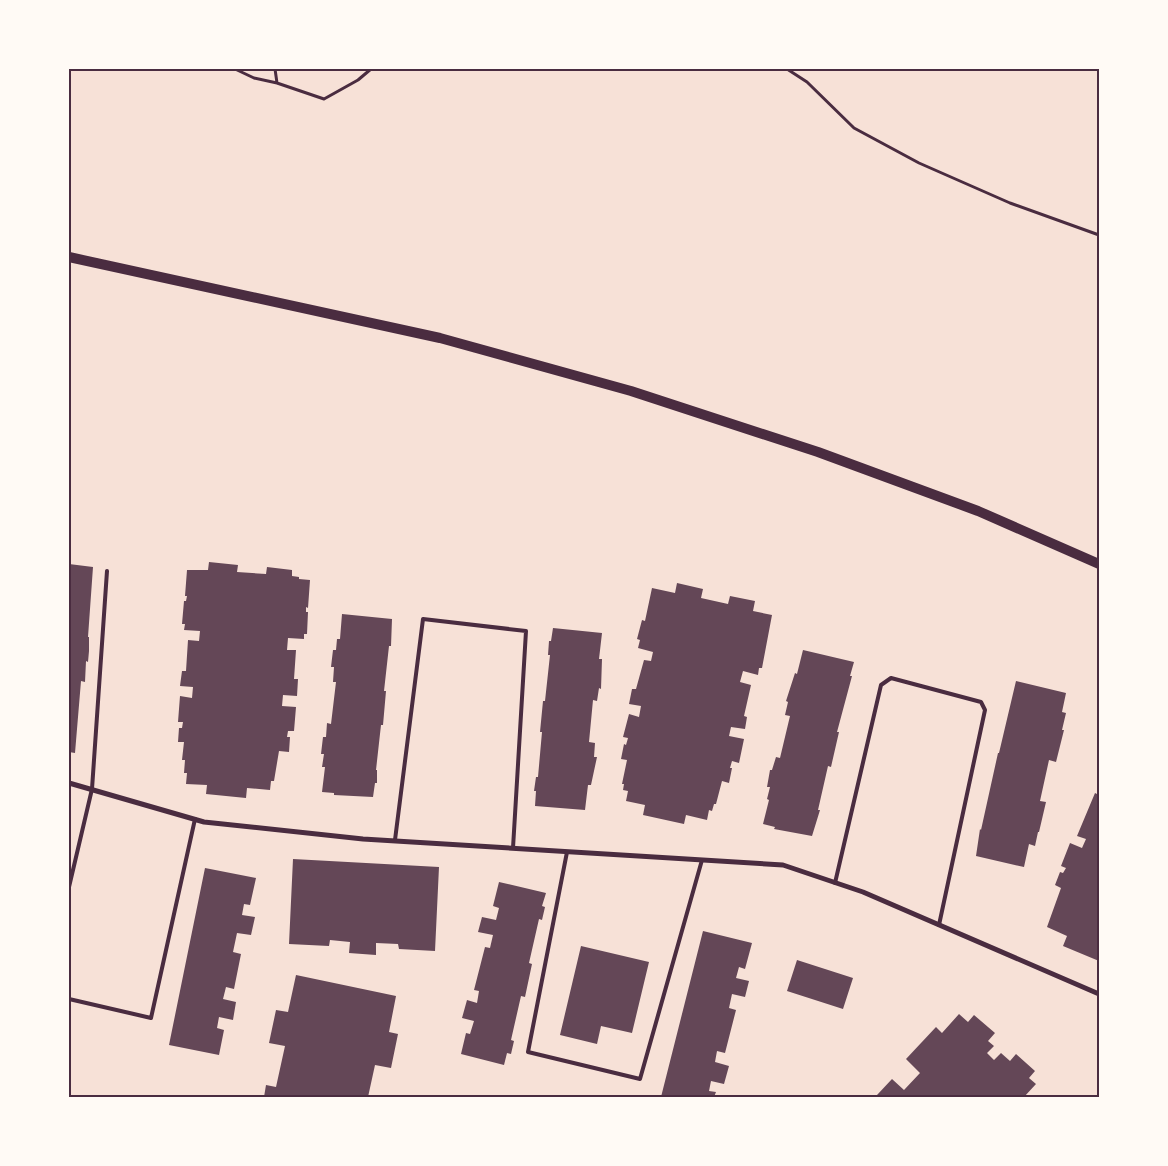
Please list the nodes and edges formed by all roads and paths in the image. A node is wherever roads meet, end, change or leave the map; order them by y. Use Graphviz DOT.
graph roads {
  1 [pos="235,69"];
  2 [pos="275,69"];
  3 [pos="371,69"];
  4 [pos="787,69"];
  5 [pos="277,83"];
  6 [pos="1099,235"];
  7 [pos="69,257"];
  8 [pos="1099,564"];
  9 [pos="107,571"];
  10 [pos="69,783"];
  11 [pos="92,789"];
  12 [pos="195,819"];
  13 [pos="395,840"];
  14 [pos="514,848"];
  15 [pos="567,852"];
  16 [pos="702,860"];
  17 [pos="835,883"];
  18 [pos="69,887"];
  19 [pos="939,925"];
  20 [pos="1099,994"];
  21 [pos="69,999"];
  1 -- 5 [label="path"];
  2 -- 5 [label="path"];
  3 -- 5 [label="path"];
  4 -- 6 [label="path"];
  7 -- 8 [label="main road"];
  9 -- 11 [label="lane"];
  10 -- 11 [label="street"];
  11 -- 12 [label="street"];
  11 -- 18 [label="lane"];
  12 -- 13 [label="street"];
  12 -- 21 [label="lane"];
  13 -- 14 [label="street"];
  13 -- 14 [label="lane"];
  14 -- 15 [label="street"];
  15 -- 16 [label="street"];
  15 -- 16 [label="lane"];
  16 -- 17 [label="street"];
  17 -- 19 [label="street"];
  17 -- 19 [label="lane"];
  19 -- 20 [label="street"];
}
